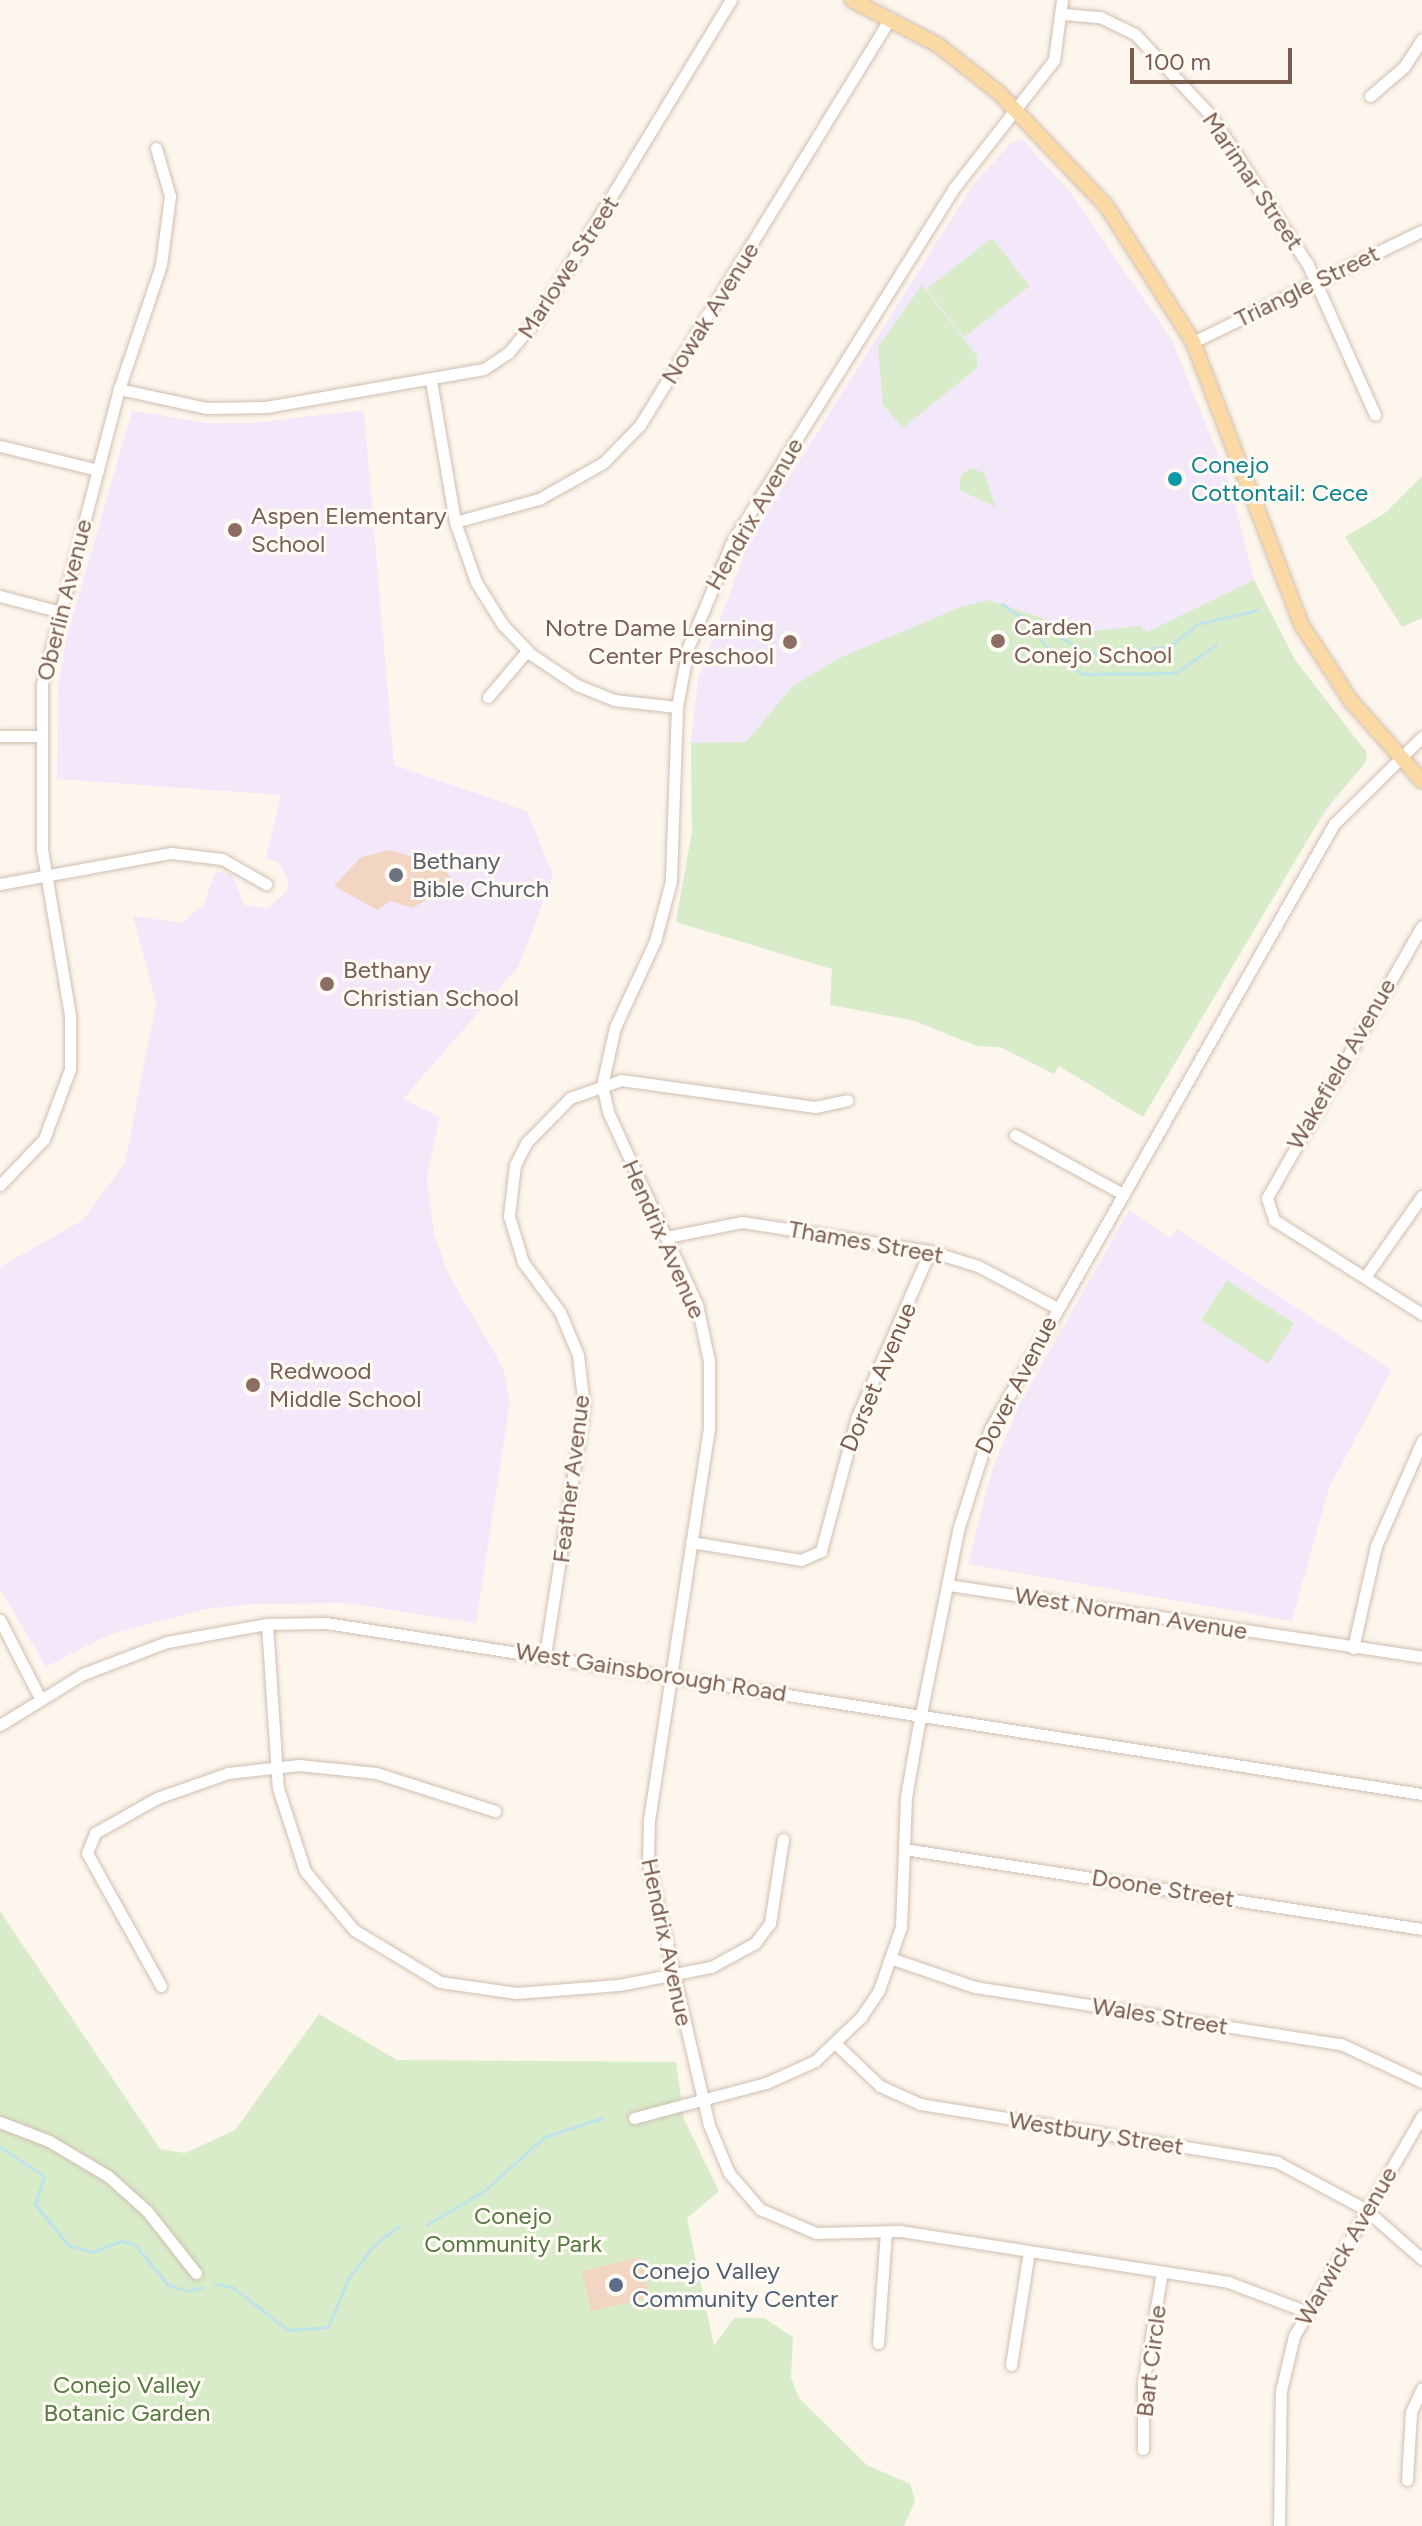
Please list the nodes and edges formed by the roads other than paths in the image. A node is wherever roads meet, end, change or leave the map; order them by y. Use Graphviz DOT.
graph roads {
  1 [pos="731,0"];
  2 [pos="852,0"];
  3 [pos="1062,0"];
  4 [pos="1063,14"];
  5 [pos="890,18"];
  6 [pos="1422,39"];
  7 [pos="1370,96"];
  8 [pos="1019,111"];
  9 [pos="156,148"];
  10 [pos="1422,231"];
  11 [pos="1315,282"];
  12 [pos="1193,342"];
  13 [pos="431,381"];
  14 [pos="119,389"];
  15 [pos="1375,415"];
  16 [pos="0,446"];
  17 [pos="98,470"];
  18 [pos="455,522"];
  19 [pos="0,596"];
  20 [pos="57,611"];
  21 [pos="527,651"];
  22 [pos="488,697"];
  23 [pos="677,707"];
  24 [pos="0,736"];
  25 [pos="39,736"];
  26 [pos="1422,737"];
  27 [pos="1400,756"];
  28 [pos="1422,781"];
  29 [pos="44,877"];
  30 [pos="0,884"];
  31 [pos="266,884"];
  32 [pos="1422,926"];
  33 [pos="602,1085"];
  34 [pos="847,1100"];
  35 [pos="1015,1135"];
  36 [pos="0,1185"];
  37 [pos="1121,1193"];
  38 [pos="1422,1196"];
  39 [pos="667,1237"];
  40 [pos="930,1251"];
  41 [pos="1365,1277"];
  42 [pos="1055,1307"];
  43 [pos="1422,1314"];
  44 [pos="1422,1441"];
  45 [pos="691,1542"];
  46 [pos="948,1585"];
  47 [pos="0,1620"];
  48 [pos="267,1624"];
  49 [pos="1353,1648"];
  50 [pos="545,1655"];
  51 [pos="1422,1657"];
  52 [pos="671,1676"];
  53 [pos="40,1698"];
  54 [pos="921,1716"];
  55 [pos="0,1725"];
  56 [pos="277,1766"];
  57 [pos="1422,1794"];
  58 [pos="495,1811"];
  59 [pos="783,1839"];
  60 [pos="904,1849"];
  61 [pos="1422,1929"];
  62 [pos="893,1959"];
  63 [pos="673,1976"];
  64 [pos="161,1986"];
  65 [pos="836,2044"];
  66 [pos="1422,2082"];
  67 [pos="703,2100"];
  68 [pos="1422,2116"];
  69 [pos="634,2118"];
  70 [pos="0,2122"];
  71 [pos="1365,2209"];
  72 [pos="886,2231"];
  73 [pos="1029,2251"];
  74 [pos="1422,2259"];
  75 [pos="1162,2272"];
  76 [pos="196,2273"];
  77 [pos="1305,2311"];
  78 [pos="878,2343"];
  79 [pos="1011,2365"];
  80 [pos="1422,2388"];
  81 [pos="1143,2449"];
  82 [pos="1407,2480"];
  83 [pos="1279,2526"];
  1 -- 13 [label="street, Marlowe Street"];
  2 -- 5 [label="main road"];
  3 -- 4 [label="street, Hendrix Avenue"];
  4 -- 8 [label="street, Hendrix Avenue"];
  4 -- 11 [label="street, Marimar Street"];
  5 -- 8 [label="main road"];
  5 -- 18 [label="street, Nowak Avenue"];
  6 -- 7 [label="street"];
  8 -- 12 [label="main road"];
  8 -- 23 [label="street, Hendrix Avenue"];
  9 -- 14 [label="street, Oberlin Avenue"];
  10 -- 11 [label="street, Triangle Street"];
  11 -- 12 [label="street, Triangle Street"];
  11 -- 15 [label="street, Marimar Street"];
  12 -- 27 [label="main road"];
  13 -- 14 [label="street, Marlowe Street"];
  13 -- 18 [label="street"];
  14 -- 17 [label="street, Oberlin Avenue"];
  16 -- 17 [label="street"];
  17 -- 20 [label="street, Oberlin Avenue"];
  18 -- 21 [label="street"];
  19 -- 20 [label="street"];
  20 -- 25 [label="street, Oberlin Avenue"];
  21 -- 22 [label="street"];
  21 -- 23 [label="street"];
  23 -- 33 [label="street, Hendrix Avenue"];
  24 -- 25 [label="street"];
  25 -- 29 [label="street, Oberlin Avenue"];
  26 -- 27 [label="street, Dover Avenue"];
  27 -- 28 [label="main road"];
  27 -- 37 [label="street, Dover Avenue"];
  29 -- 30 [label="street"];
  29 -- 31 [label="street"];
  29 -- 36 [label="street, Oberlin Avenue"];
  32 -- 41 [label="street, Wakefield Avenue"];
  33 -- 34 [label="street, Feather Avenue"];
  33 -- 39 [label="street, Hendrix Avenue"];
  33 -- 50 [label="street, Feather Avenue"];
  35 -- 37 [label="street"];
  37 -- 42 [label="street, Dover Avenue"];
  38 -- 41 [label="street"];
  39 -- 40 [label="street, Thames Street"];
  39 -- 45 [label="street, Hendrix Avenue"];
  40 -- 42 [label="street, Thames Street"];
  40 -- 45 [label="street, Dorset Avenue"];
  41 -- 43 [label="street"];
  42 -- 46 [label="street, Dover Avenue"];
  44 -- 49 [label="street"];
  45 -- 52 [label="street, Hendrix Avenue"];
  46 -- 49 [label="street, West Norman Avenue"];
  46 -- 54 [label="street, Dover Avenue"];
  47 -- 53 [label="street"];
  48 -- 50 [label="street, West Gainsborough Road"];
  48 -- 53 [label="street, West Gainsborough Road"];
  48 -- 56 [label="street"];
  49 -- 51 [label="street, West Norman Avenue"];
  50 -- 52 [label="street, West Gainsborough Road"];
  52 -- 54 [label="street, West Gainsborough Road"];
  52 -- 63 [label="street, Hendrix Avenue"];
  53 -- 55 [label="street"];
  54 -- 57 [label="street, West Gainsborough Road"];
  54 -- 60 [label="street, Dover Avenue"];
  56 -- 58 [label="street"];
  56 -- 63 [label="street"];
  56 -- 64 [label="street"];
  59 -- 63 [label="street"];
  60 -- 61 [label="street, Doone Street"];
  60 -- 62 [label="street, Dover Avenue"];
  62 -- 65 [label="street, Dover Avenue"];
  62 -- 66 [label="street, Wales Street"];
  63 -- 67 [label="street, Hendrix Avenue"];
  65 -- 67 [label="street, Dover Avenue"];
  65 -- 71 [label="street, Westbury Street"];
  67 -- 69 [label="street, Dover Avenue"];
  67 -- 72 [label="street, Hendrix Avenue"];
  68 -- 71 [label="street, Warwick Avenue"];
  70 -- 76 [label="street"];
  71 -- 74 [label="street, Westbury Street"];
  71 -- 77 [label="street, Warwick Avenue"];
  72 -- 73 [label="street, Hendrix Avenue"];
  72 -- 78 [label="street"];
  73 -- 75 [label="street, Hendrix Avenue"];
  73 -- 79 [label="street"];
  75 -- 77 [label="street, Hendrix Avenue"];
  75 -- 81 [label="street, Bart Circle"];
  77 -- 83 [label="street, Warwick Avenue"];
  80 -- 82 [label="street"];
}
